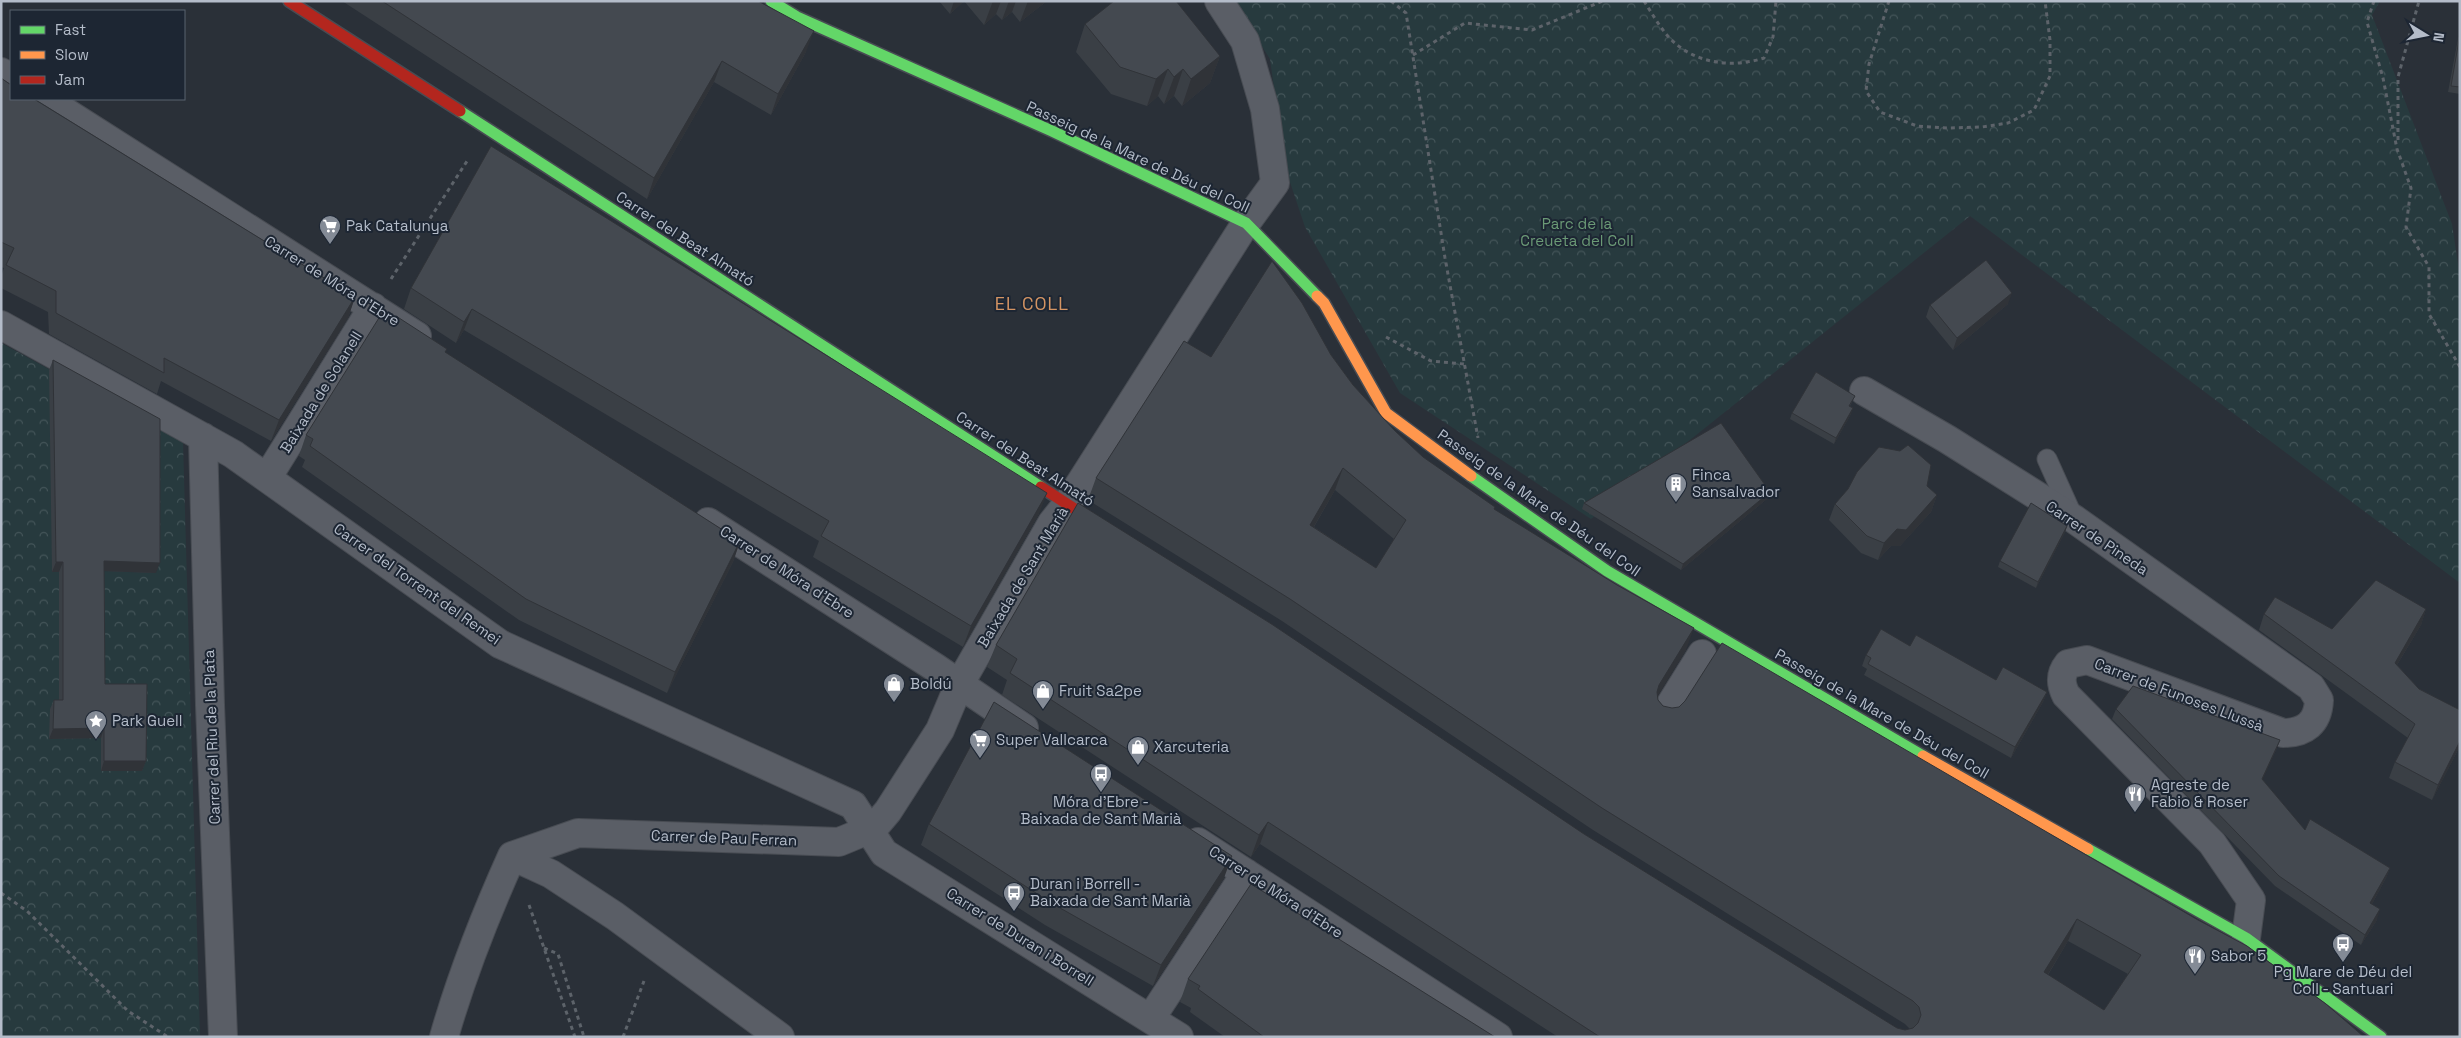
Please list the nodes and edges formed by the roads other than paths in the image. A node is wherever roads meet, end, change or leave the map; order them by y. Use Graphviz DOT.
graph roads {
  1 [pos="289,1"];
  2 [pos="771,1"];
  3 [pos="1219,1"];
  4 [pos="47,100"];
  5 [pos="1246,223"];
  6 [pos="373,307"];
  7 [pos="1,325"];
  8 [pos="440,350"];
  9 [pos="1864,391"];
  10 [pos="203,437"];
  11 [pos="2047,459"];
  12 [pos="267,478"];
  13 [pos="1067,504"];
  14 [pos="684,506"];
  15 [pos="2074,520"];
  16 [pos="1116,536"];
  17 [pos="1702,654"];
  18 [pos="959,685"];
  19 [pos="2319,700"];
  20 [pos="1664,715"];
  21 [pos="1041,740"];
  22 [pos="868,830"];
  23 [pos="1180,830"];
  24 [pos="512,856"];
  25 [pos="1246,873"];
  26 [pos="2246,938"];
  27 [pos="1151,1018"];
  28 [pos="223,1037"];
  29 [pos="444,1037"];
  30 [pos="780,1037"];
  31 [pos="1179,1037"];
  32 [pos="1498,1037"];
  33 [pos="2381,1037"];
  1 -- 13 [label="street, Carrer del Beat Almató"];
  2 -- 5 [label="street, Passeig de la Mare de Déu del Coll"];
  3 -- 5 [label="street, Baixada de Sant Marià"];
  4 -- 6 [label="street, Carrer de Móra d'Ebre"];
  5 -- 13 [label="street, Baixada de Sant Marià"];
  5 -- 26 [label="street, Passeig de la Mare de Déu del Coll"];
  6 -- 8 [label="street, Carrer de Móra d'Ebre"];
  6 -- 12 [label="street, Baixada de Solanell"];
  7 -- 10 [label="street, Carrer del Torrent del Remei"];
  9 -- 15 [label="street, Carrer de Pineda"];
  10 -- 12 [label="street, Carrer del Torrent del Remei"];
  10 -- 28 [label="street, Carrer del Riu de la Plata"];
  11 -- 15 [label="lane"];
  12 -- 22 [label="street, Carrer del Torrent del Remei"];
  13 -- 16 [label="street, Carrer del Beat Almató"];
  13 -- 18 [label="street, Baixada de Sant Marià"];
  14 -- 18 [label="street, Carrer de Móra d'Ebre"];
  15 -- 19 [label="street, Carrer de Pineda"];
  17 -- 20 [label="street"];
  18 -- 21 [label="street, Carrer de Móra d'Ebre"];
  18 -- 22 [label="street, Baixada de Sant Marià"];
  19 -- 26 [label="street, Carrer de Funoses Llussà"];
  22 -- 24 [label="street, Carrer de Pau Ferran"];
  22 -- 27 [label="street, Carrer de Duran i Borrell"];
  23 -- 25 [label="street, Carrer de Móra d'Ebre"];
  24 -- 29 [label="street"];
  24 -- 30 [label="street"];
  25 -- 27 [label="street"];
  25 -- 32 [label="street, Carrer de Móra d'Ebre"];
  26 -- 33 [label="street, Passeig de la Mare de Déu del Coll"];
  27 -- 31 [label="street, Carrer de Duran i Borrell"];
}
